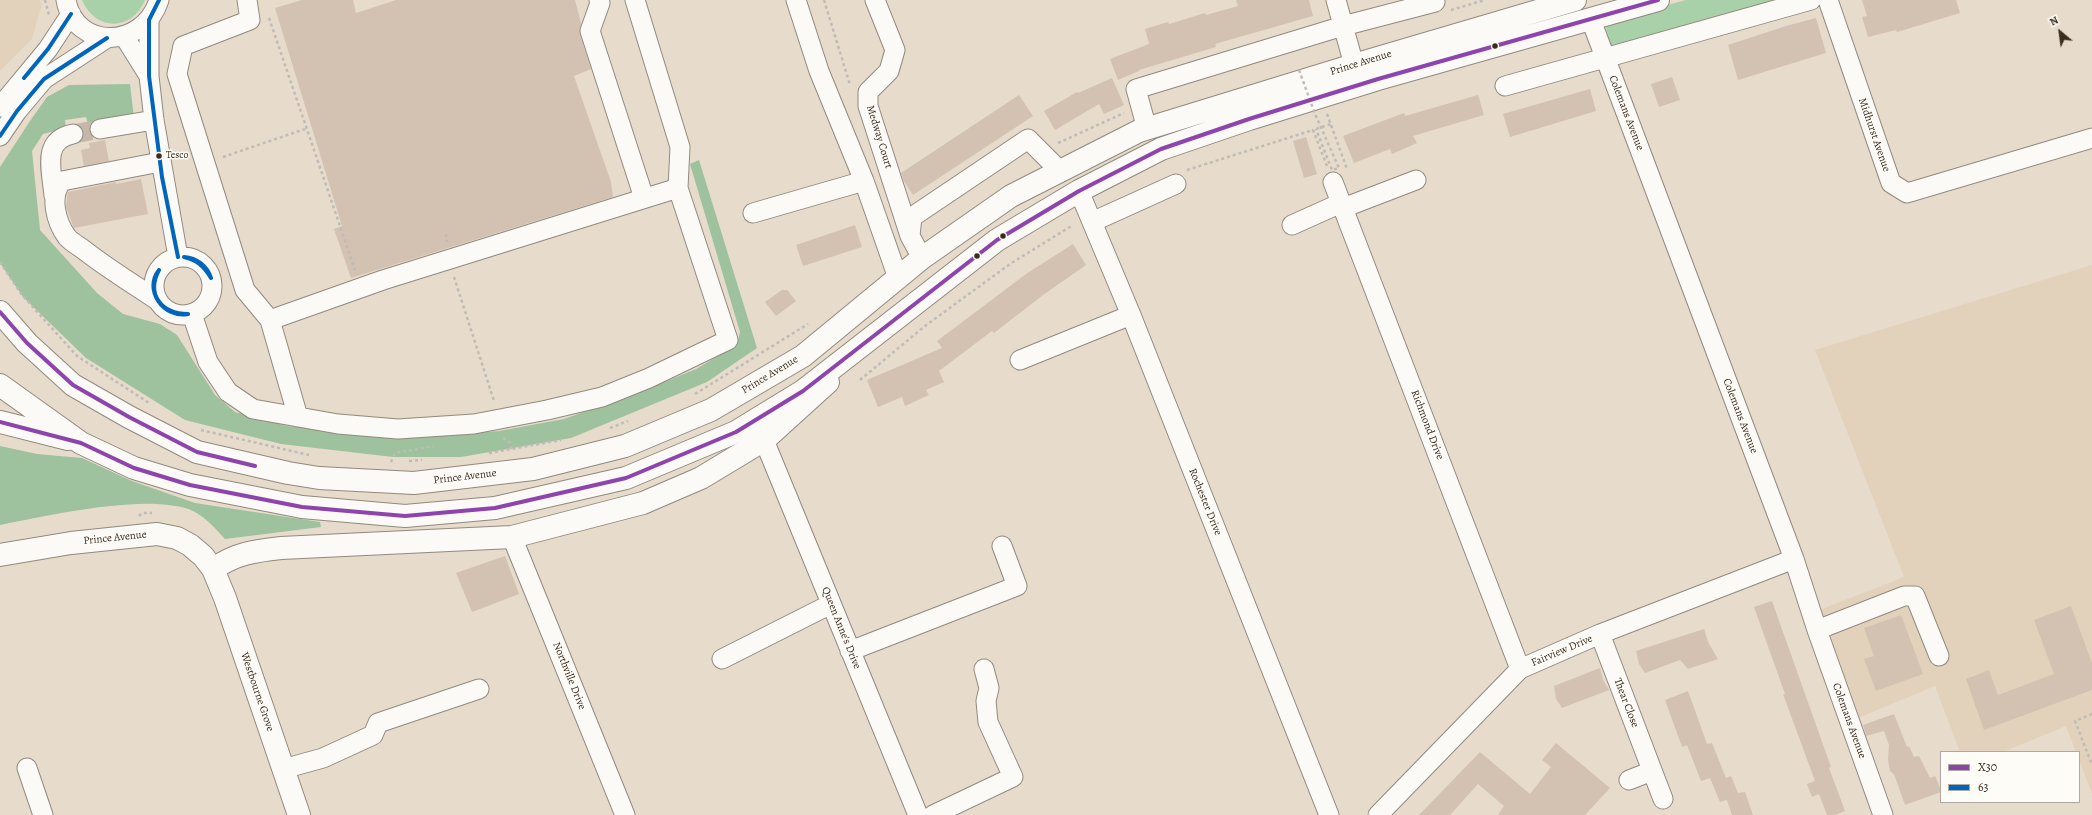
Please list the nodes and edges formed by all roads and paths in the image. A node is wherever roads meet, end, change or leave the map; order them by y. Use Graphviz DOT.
graph roads {
  1 [pos="159,0"];
  2 [pos="247,0"];
  3 [pos="599,0"];
  4 [pos="635,0"];
  5 [pos="796,0"];
  6 [pos="824,0"];
  7 [pos="875,0"];
  8 [pos="1336,0"];
  9 [pos="1575,0"];
  10 [pos="1658,0"];
  11 [pos="1812,0"];
  12 [pos="1828,0"];
  13 [pos="1435,2"];
  14 [pos="68,7"];
  15 [pos="268,16"];
  16 [pos="149,20"];
  17 [pos="1591,20"];
  18 [pos="1343,26"];
  19 [pos="115,37"];
  20 [pos="1605,58"];
  21 [pos="1354,65"];
  22 [pos="1299,70"];
  23 [pos="149,76"];
  24 [pos="1505,86"];
  25 [pos="851,88"];
  26 [pos="1320,97"];
  27 [pos="0,107"];
  28 [pos="154,120"];
  29 [pos="1331,124"];
  30 [pos="100,129"];
  31 [pos="305,129"];
  32 [pos="1147,129"];
  33 [pos="1316,129"];
  34 [pos="73,134"];
  35 [pos="0,136"];
  36 [pos="2092,138"];
  37 [pos="160,162"];
  38 [pos="205,163"];
  39 [pos="1059,170"];
  40 [pos="1416,180"];
  41 [pos="864,181"];
  42 [pos="1333,182"];
  43 [pos="1176,184"];
  44 [pos="678,188"];
  45 [pos="1079,191"];
  46 [pos="54,196"];
  47 [pos="644,198"];
  48 [pos="1342,206"];
  49 [pos="753,213"];
  50 [pos="1092,222"];
  51 [pos="1292,225"];
  52 [pos="446,234"];
  53 [pos="910,236"];
  54 [pos="178,257"];
  55 [pos="922,258"];
  56 [pos="448,259"];
  57 [pos="0,262"];
  58 [pos="356,275"];
  59 [pos="898,278"];
  60 [pos="157,300"];
  61 [pos="0,312"];
  62 [pos="192,314"];
  63 [pos="1131,315"];
  64 [pos="270,320"];
  65 [pos="892,322"];
  66 [pos="1020,360"];
  67 [pos="0,385"];
  68 [pos="152,406"];
  69 [pos="298,417"];
  70 [pos="498,419"];
  71 [pos="0,422"];
  72 [pos="199,430"];
  73 [pos="764,440"];
  74 [pos="81,443"];
  75 [pos="313,456"];
  76 [pos="512,537"];
  77 [pos="1002,546"];
  78 [pos="0,555"];
  79 [pos="1794,559"];
  80 [pos="213,569"];
  81 [pos="832,604"];
  82 [pos="1817,630"];
  83 [pos="1600,634"];
  84 [pos="850,651"];
  85 [pos="1938,656"];
  86 [pos="722,659"];
  87 [pos="984,669"];
  88 [pos="1520,669"];
  89 [pos="479,689"];
  90 [pos="2092,714"];
  91 [pos="2092,765"];
  92 [pos="27,768"];
  93 [pos="283,769"];
  94 [pos="1652,772"];
  95 [pos="1629,780"];
  96 [pos="1663,799"];
  97 [pos="43,815"];
  98 [pos="299,815"];
  99 [pos="625,815"];
  100 [pos="918,815"];
  101 [pos="933,815"];
  102 [pos="1328,815"];
  103 [pos="1378,815"];
  104 [pos="1883,815"];
  1 -- 16 [label="street"];
  2 -- 38 [label="street"];
  3 -- 47 [label="street"];
  4 -- 44 [label="street"];
  5 -- 41 [label="street"];
  6 -- 25 [label="path"];
  7 -- 53 [label="street, Medway Court"];
  8 -- 18 [label="street"];
  9 -- 21 [label="main road, Prince Avenue"];
  10 -- 17 [label="main road, Prince Avenue"];
  11 -- 20 [label="street"];
  12 -- 36 [label="street, Midhurst Avenue"];
  13 -- 18 [label="street"];
  14 -- 19 [label="street"];
  14 -- 27 [label="street"];
  15 -- 31 [label="path"];
  16 -- 19 [label="street"];
  16 -- 23 [label="street"];
  17 -- 20 [label="street, Colemans Avenue"];
  17 -- 26 [label="main road, Prince Avenue"];
  18 -- 21 [label="street"];
  18 -- 32 [label="street"];
  19 -- 23 [label="street"];
  19 -- 35 [label="street"];
  20 -- 24 [label="street"];
  20 -- 79 [label="street, Colemans Avenue"];
  21 -- 32 [label="main road, Prince Avenue"];
  22 -- 33 [label="path, bridge"];
  23 -- 28 [label="street"];
  26 -- 29 [label="path"];
  26 -- 45 [label="main road, Prince Avenue"];
  28 -- 30 [label="street"];
  28 -- 37 [label="street"];
  29 -- 33 [label="path"];
  29 -- 42 [label="path"];
  31 -- 38 [label="path"];
  31 -- 58 [label="path"];
  32 -- 39 [label="main road, Prince Avenue"];
  33 -- 42 [label="path"];
  34 -- 46 [label="street"];
  37 -- 46 [label="street"];
  37 -- 54 [label="street"];
  38 -- 64 [label="street"];
  39 -- 53 [label="street"];
  39 -- 55 [label="main road, Prince Avenue"];
  40 -- 48 [label="street"];
  41 -- 49 [label="street"];
  41 -- 59 [label="street"];
  42 -- 48 [label="street, Richmond Drive"];
  43 -- 50 [label="street"];
  44 -- 47 [label="street"];
  44 -- 70 [label="street"];
  45 -- 50 [label="street, Rochester Drive"];
  45 -- 65 [label="main road, Prince Avenue"];
  46 -- 60 [label="street"];
  47 -- 56 [label="street"];
  48 -- 51 [label="street"];
  48 -- 88 [label="street, Richmond Drive"];
  50 -- 63 [label="street, Rochester Drive"];
  52 -- 56 [label="path"];
  53 -- 55 [label="street"];
  54 -- 60 [label="street"];
  54 -- 62 [label="street"];
  55 -- 59 [label="main road, Prince Avenue"];
  56 -- 64 [label="street"];
  56 -- 70 [label="path"];
  57 -- 68 [label="path"];
  59 -- 61 [label="main road, Prince Avenue"];
  60 -- 62 [label="street"];
  62 -- 69 [label="street"];
  63 -- 66 [label="street"];
  63 -- 102 [label="street, Rochester Drive"];
  64 -- 69 [label="street"];
  65 -- 73 [label="main road, Prince Avenue"];
  65 -- 74 [label="main road, Prince Avenue"];
  67 -- 74 [label="main road"];
  69 -- 70 [label="street"];
  71 -- 74 [label="main road"];
  72 -- 75 [label="path"];
  73 -- 76 [label="main road, Prince Avenue"];
  73 -- 81 [label="street, Queen Anne's Drive"];
  76 -- 80 [label="main road, Prince Avenue"];
  76 -- 99 [label="street, Northville Drive"];
  77 -- 84 [label="street"];
  78 -- 80 [label="main road, Prince Avenue"];
  79 -- 82 [label="street, Colemans Avenue"];
  79 -- 83 [label="street, Fairview Drive"];
  80 -- 93 [label="main road, Westbourne Grove"];
  81 -- 84 [label="street, Queen Anne's Drive"];
  81 -- 86 [label="street"];
  82 -- 85 [label="street"];
  82 -- 104 [label="street, Colemans Avenue"];
  83 -- 88 [label="street, Fairview Drive"];
  83 -- 94 [label="street, Thear Close"];
  84 -- 100 [label="street, Queen Anne's Drive"];
  87 -- 101 [label="street"];
  88 -- 103 [label="street, Fairview Drive"];
  89 -- 93 [label="street"];
  90 -- 91 [label="path"];
  92 -- 97 [label="street"];
  93 -- 98 [label="main road, Westbourne Grove"];
  94 -- 95 [label="street"];
  94 -- 96 [label="street, Thear Close"];
}
